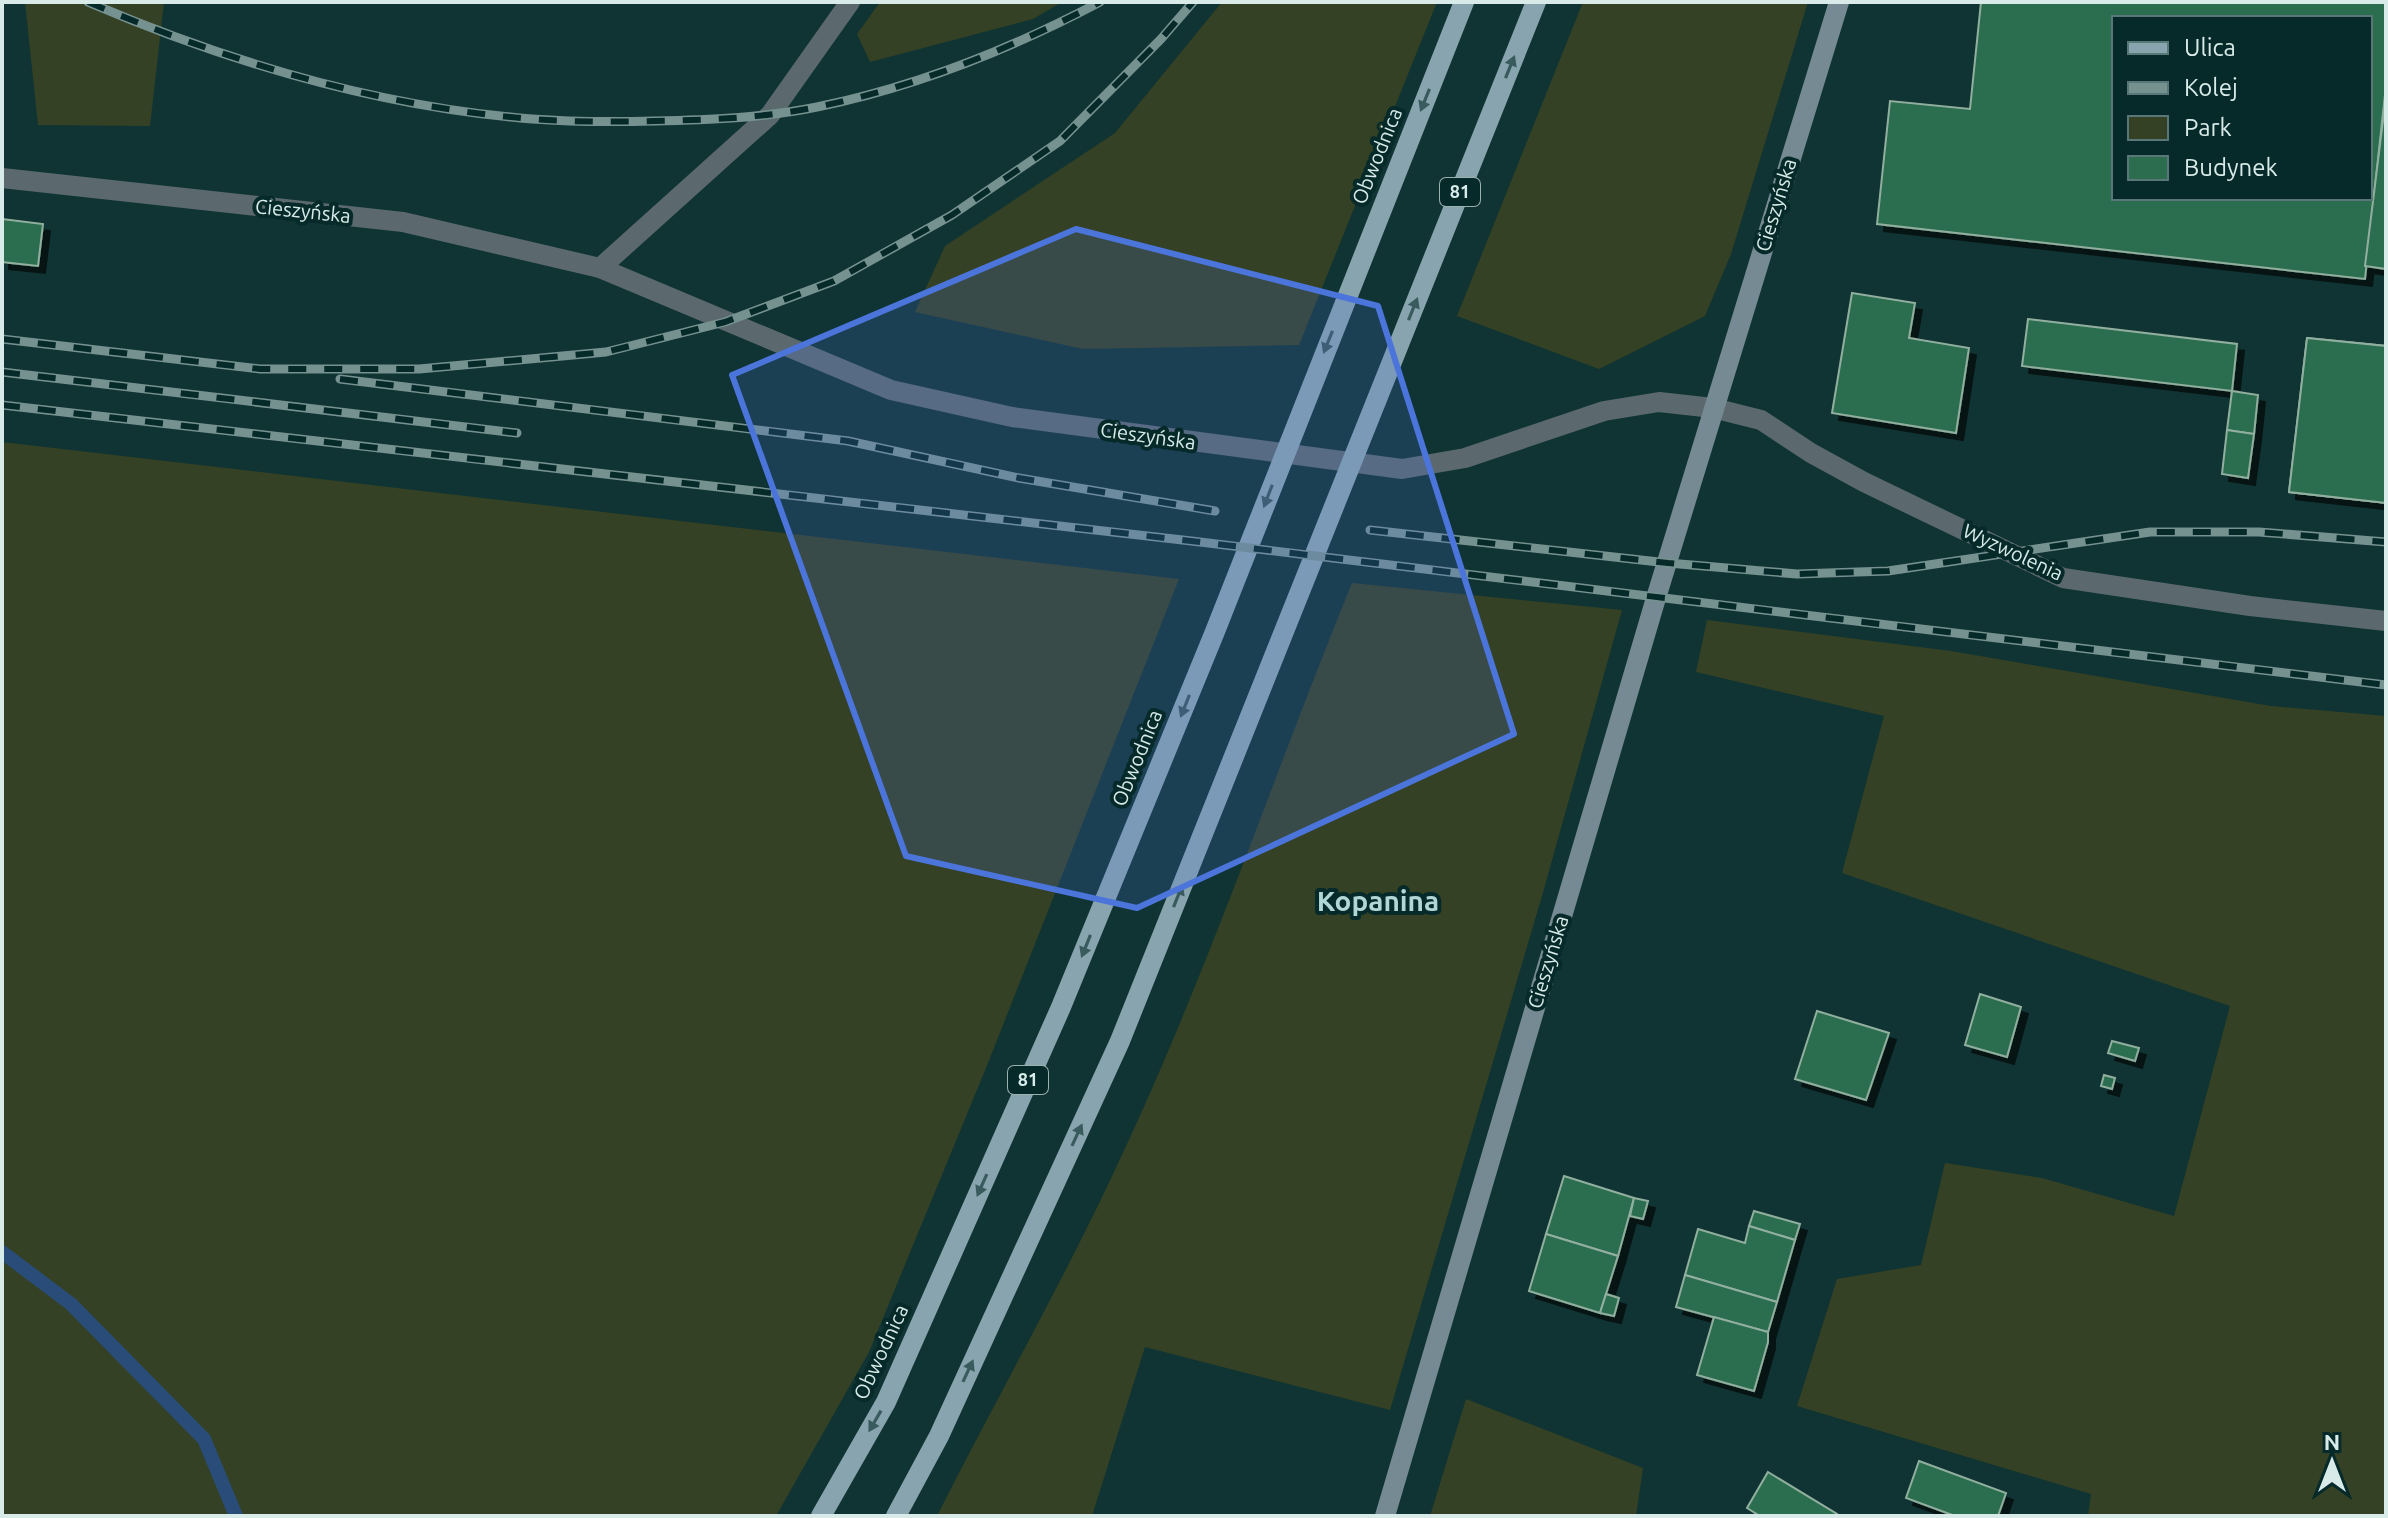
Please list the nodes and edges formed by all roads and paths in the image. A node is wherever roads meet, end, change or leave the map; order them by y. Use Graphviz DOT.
graph roads {
  1 [pos="850,2"];
  2 [pos="1464,2"];
  3 [pos="1536,2"];
  4 [pos="1839,2"];
  5 [pos="2,178"];
  6 [pos="600,268"];
  7 [pos="1713,408"];
  8 [pos="2386,621"];
  9 [pos="821,1516"];
  10 [pos="896,1516"];
  11 [pos="1385,1516"];
  1 -- 6 [label="street"];
  2 -- 9 [label="main road, Obwodnica / 81, one-way"];
  10 -- 3 [label="main road, 81, one-way"];
  4 -- 7 [label="street, Cieszyńska"];
  5 -- 6 [label="street, Cieszyńska"];
  6 -- 7 [label="street, Cieszyńska"];
  7 -- 8 [label="street, Wyzwolenia"];
  7 -- 11 [label="street, Cieszyńska"];
}
